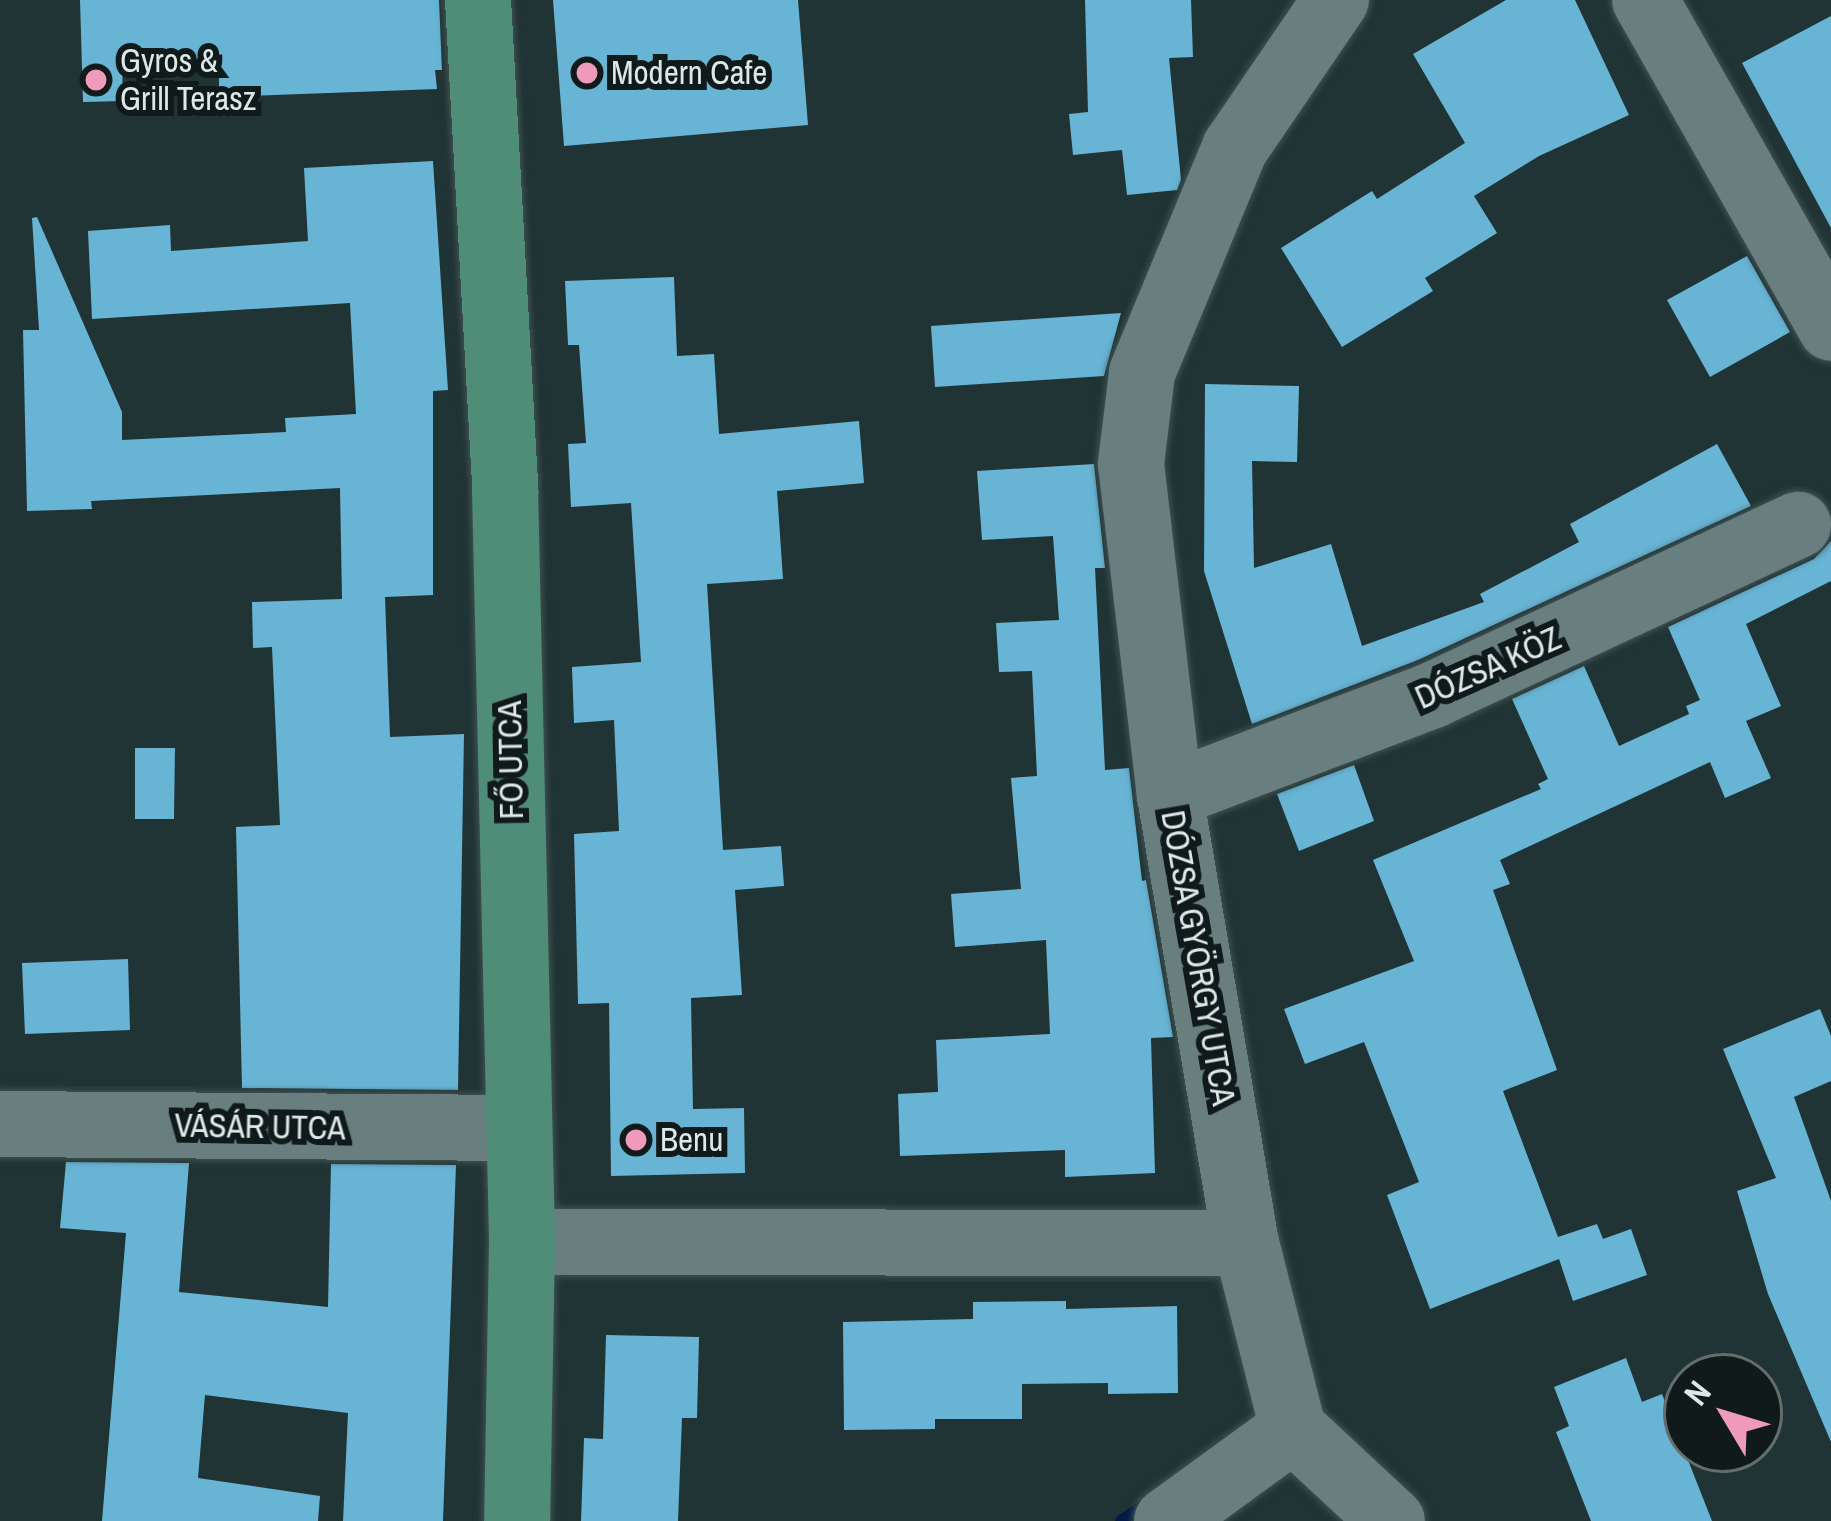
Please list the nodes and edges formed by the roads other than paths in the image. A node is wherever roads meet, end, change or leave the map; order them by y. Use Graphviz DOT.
graph roads {
  1 [pos="478,0"];
  2 [pos="1336,0"];
  3 [pos="1645,0"];
  4 [pos="1831,328"];
  5 [pos="1798,525"];
  6 [pos="1170,795"];
  7 [pos="0,1124"];
  8 [pos="519,1128"];
  9 [pos="522,1241"];
  10 [pos="1246,1243"];
  11 [pos="1293,1429"];
  12 [pos="517,1521"];
  13 [pos="1167,1521"];
  14 [pos="1392,1521"];
  1 -- 8 [label="main road, FŐ UTCA"];
  2 -- 6 [label="street, DÓZSA GYÖRGY UTCA"];
  3 -- 4 [label="street"];
  5 -- 6 [label="street, DÓZSA KÖZ"];
  6 -- 10 [label="street, DÓZSA GYÖRGY UTCA"];
  7 -- 8 [label="street, VÁSÁR UTCA"];
  8 -- 9 [label="main road, FŐ UTCA"];
  9 -- 10 [label="street"];
  9 -- 12 [label="main road, FŐ UTCA"];
  10 -- 11 [label="street, DÓZSA GYÖRGY UTCA"];
  11 -- 13 [label="street"];
  11 -- 14 [label="street"];
}
